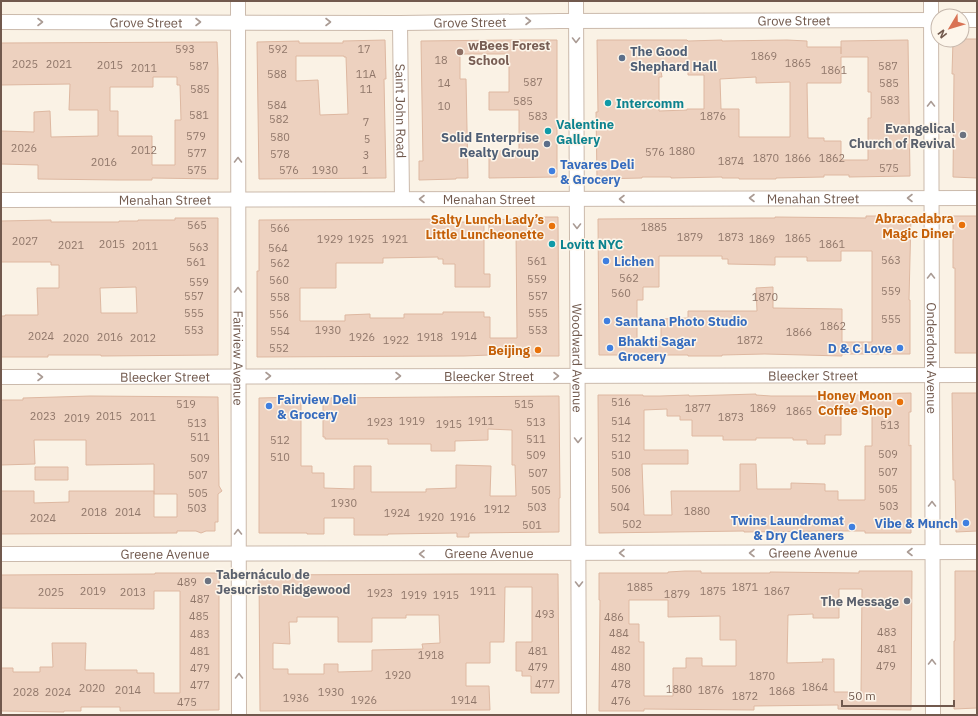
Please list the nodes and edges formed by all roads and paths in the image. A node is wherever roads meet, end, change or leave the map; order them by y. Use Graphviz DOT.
graph roads {
  1 [pos="238,1"];
  2 [pos="576,1"];
  3 [pos="930,20"];
  4 [pos="576,21"];
  5 [pos="1,22"];
  6 [pos="238,22"];
  7 [pos="400,23"];
  8 [pos="934,48"];
  9 [pos="931,198"];
  10 [pos="977,198"];
  11 [pos="402,199"];
  12 [pos="577,199"];
  13 [pos="1,200"];
  14 [pos="238,200"];
  15 [pos="932,375"];
  16 [pos="977,375"];
  17 [pos="238,376"];
  18 [pos="578,376"];
  19 [pos="1,377"];
  20 [pos="932,552"];
  21 [pos="977,552"];
  22 [pos="578,553"];
  23 [pos="1,554"];
  24 [pos="238,554"];
  25 [pos="239,715"];
  26 [pos="579,715"];
  27 [pos="933,715"];
  1 -- 6 [label="street, Fairview Avenue"];
  2 -- 4 [label="street, Woodward Avenue"];
  3 -- 4 [label="street, Grove Street"];
  7 -- 4 [label="street, Grove Street, one-way"];
  4 -- 12 [label="street, Woodward Avenue, one-way"];
  5 -- 6 [label="street, Grove Street, one-way"];
  6 -- 7 [label="street, Grove Street, one-way"];
  14 -- 6 [label="street, Fairview Avenue, one-way"];
  7 -- 11 [label="street, Saint John Road"];
  9 -- 8 [label="street, Onderdonk Avenue, one-way"];
  9 -- 10 [label="street, Menahan Street"];
  9 -- 12 [label="street, Menahan Street, one-way"];
  15 -- 9 [label="street, Onderdonk Avenue, one-way"];
  12 -- 11 [label="street, Menahan Street, one-way"];
  11 -- 14 [label="street, Menahan Street"];
  12 -- 18 [label="street, Woodward Avenue, one-way"];
  13 -- 14 [label="street, Menahan Street"];
  17 -- 14 [label="street, Fairview Avenue, one-way"];
  15 -- 16 [label="street, Bleecker Street"];
  15 -- 18 [label="street, Bleecker Street"];
  20 -- 15 [label="street, Onderdonk Avenue, one-way"];
  17 -- 18 [label="street, Bleecker Street, one-way"];
  19 -- 17 [label="street, Bleecker Street, one-way"];
  24 -- 17 [label="street, Fairview Avenue, one-way"];
  18 -- 22 [label="street, Woodward Avenue, one-way"];
  20 -- 21 [label="street, Greene Avenue"];
  20 -- 22 [label="street, Greene Avenue, one-way"];
  27 -- 20 [label="street, Onderdonk Avenue, one-way"];
  22 -- 24 [label="street, Greene Avenue, one-way"];
  22 -- 26 [label="street, Woodward Avenue, one-way"];
  23 -- 24 [label="street, Greene Avenue"];
  25 -- 24 [label="street, Fairview Avenue, one-way"];
}
